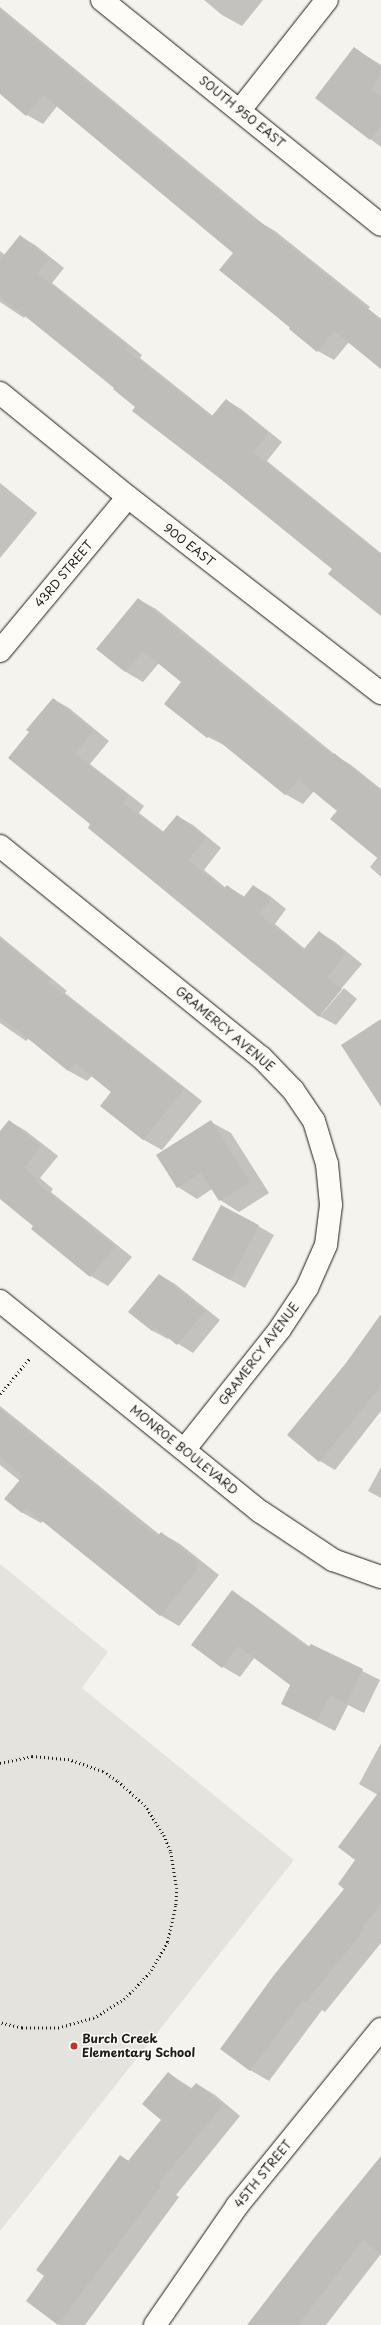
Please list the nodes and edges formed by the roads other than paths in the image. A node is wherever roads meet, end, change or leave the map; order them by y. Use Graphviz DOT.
graph roads {
  1 [pos="102,0"];
  2 [pos="327,0"];
  3 [pos="240,110"];
  4 [pos="381,225"];
  5 [pos="0,393"];
  6 [pos="128,497"];
  7 [pos="0,651"];
  8 [pos="381,693"];
  9 [pos="0,846"];
  10 [pos="0,1302"];
  11 [pos="184,1450"];
  12 [pos="381,1577"];
  13 [pos="377,2042"];
  14 [pos="155,2325"];
  1 -- 3 [label="street, SOUTH 950 EAST"];
  2 -- 3 [label="street"];
  3 -- 4 [label="street, SOUTH 950 EAST"];
  5 -- 6 [label="street, 900 EAST"];
  6 -- 7 [label="street, 43RD STREET"];
  6 -- 8 [label="street, 900 EAST"];
  9 -- 11 [label="street, GRAMERCY AVENUE"];
  10 -- 11 [label="street, MONROE BOULEVARD"];
  11 -- 12 [label="street, MONROE BOULEVARD"];
  13 -- 14 [label="street, 45TH STREET"];
}
